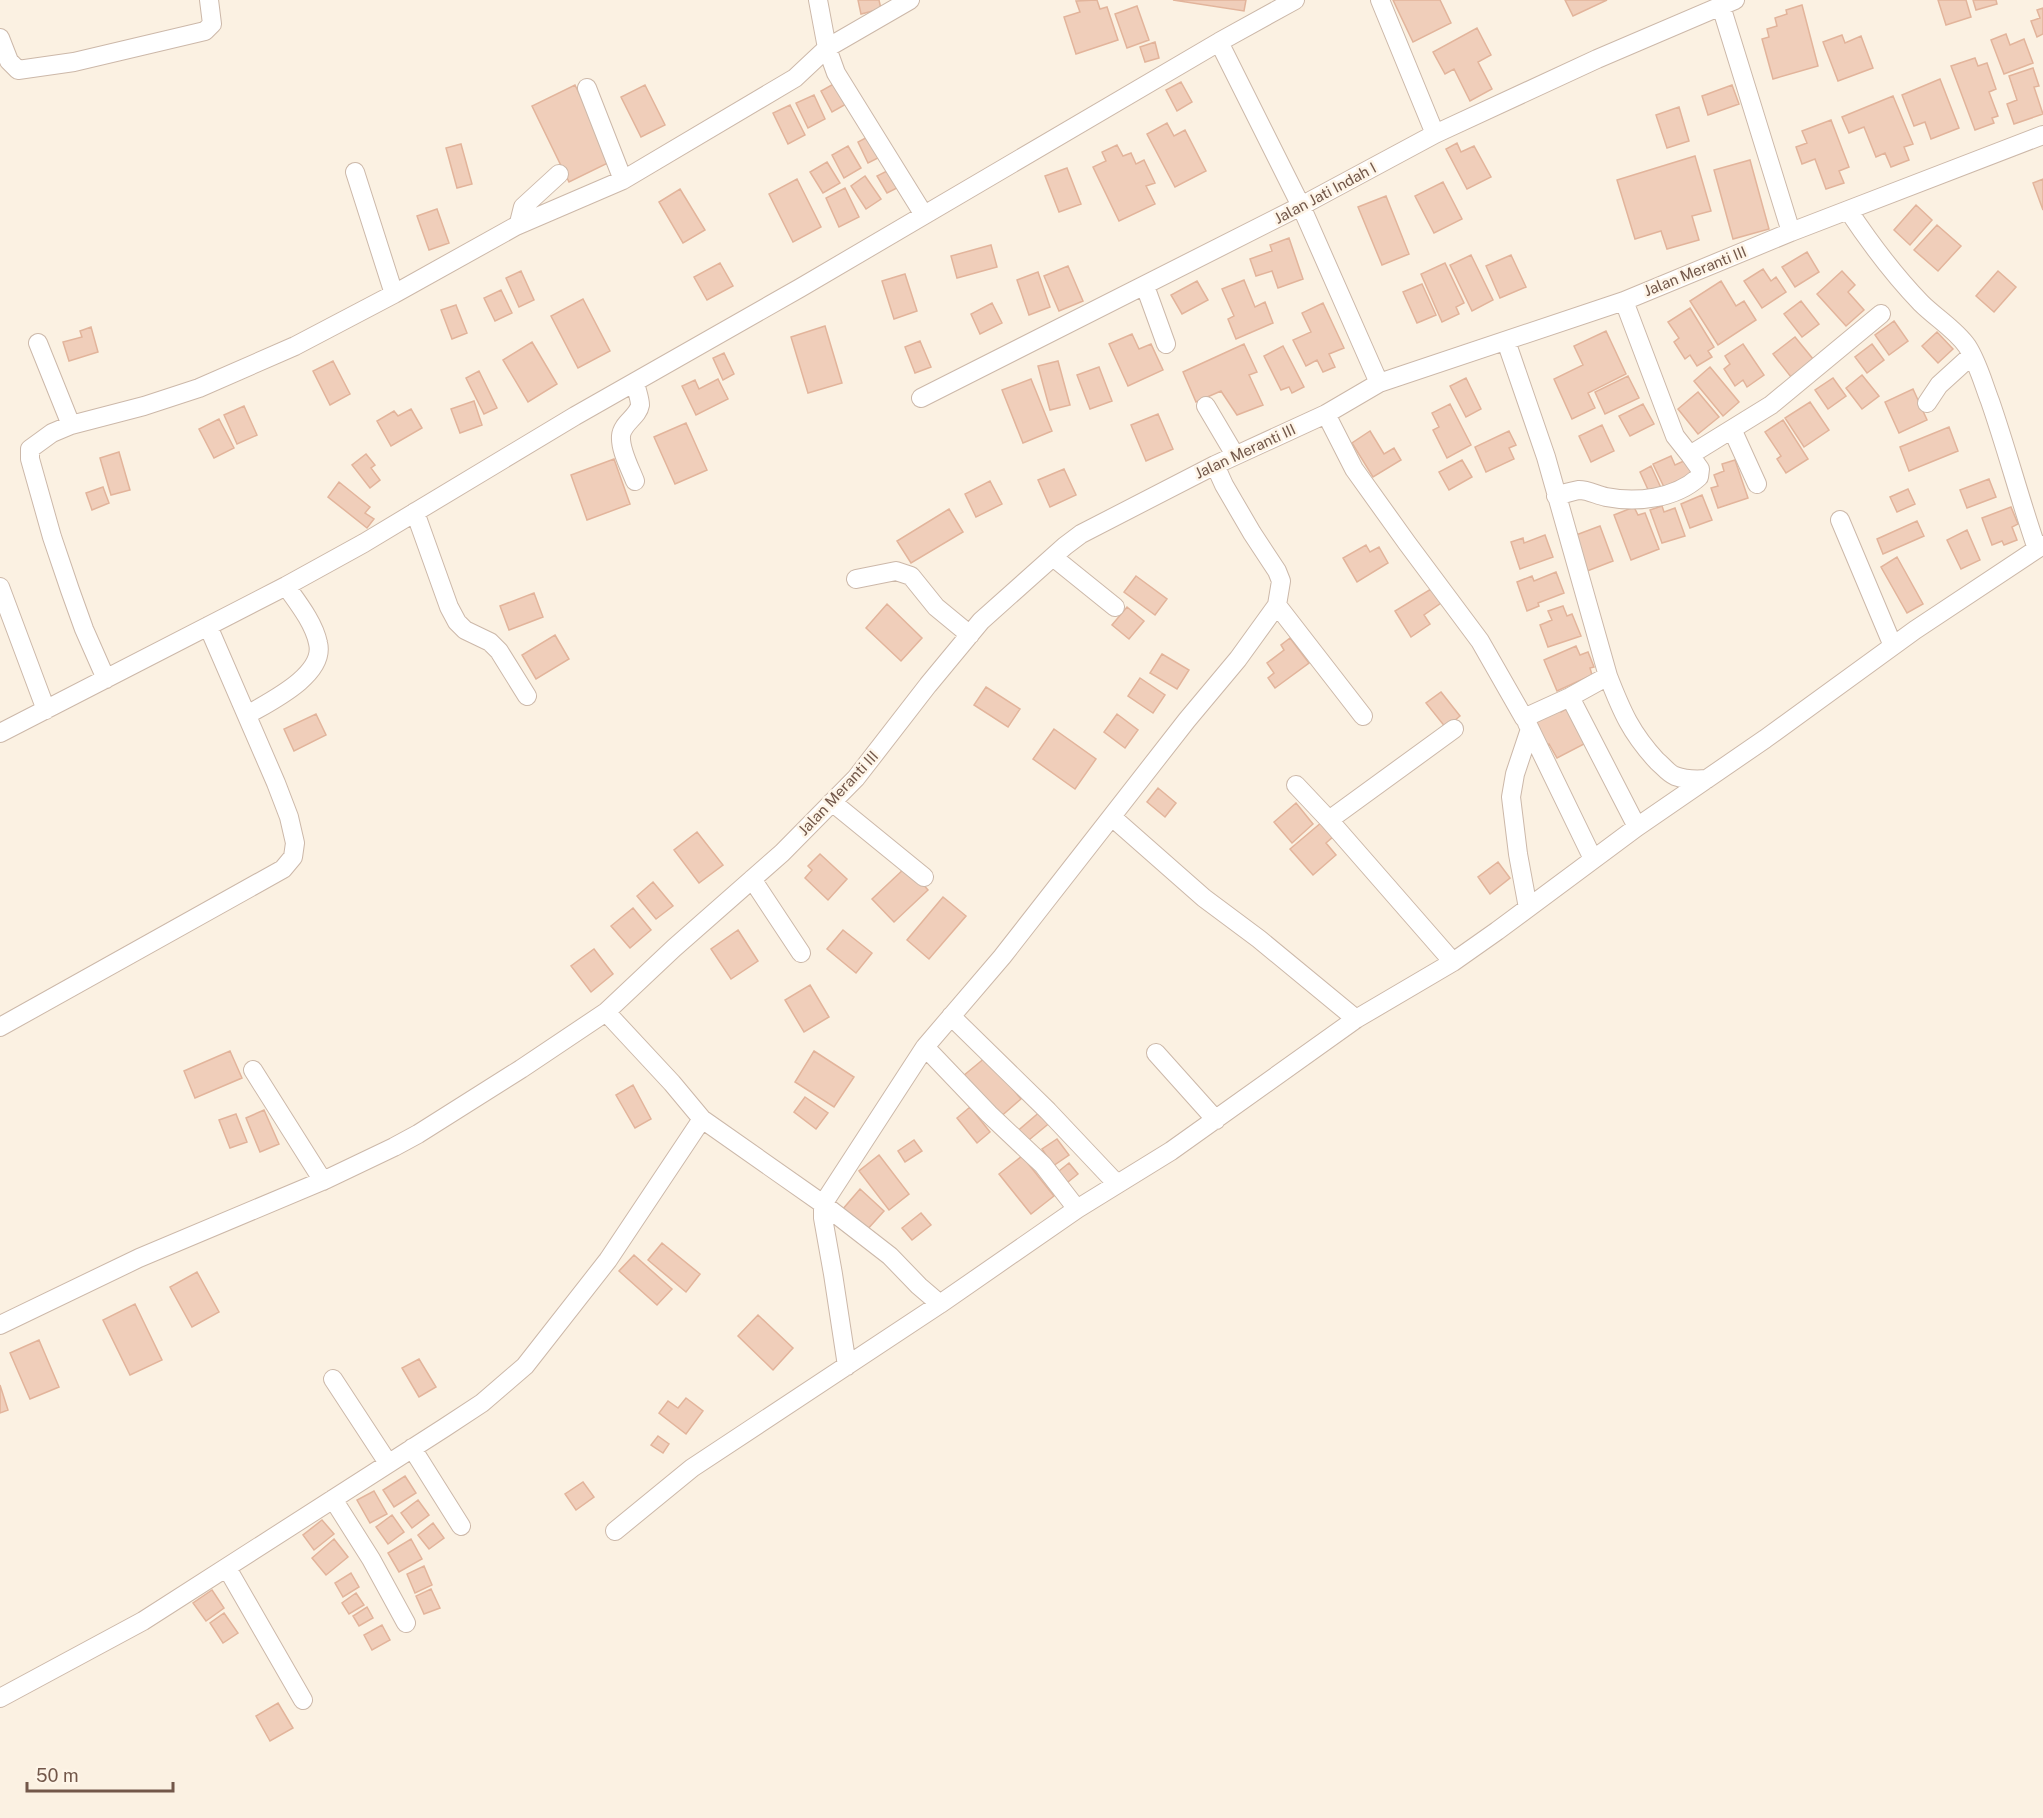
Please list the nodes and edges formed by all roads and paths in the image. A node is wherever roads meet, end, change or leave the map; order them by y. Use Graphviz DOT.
graph roads {
  1 [pos="209,0"];
  2 [pos="818,0"];
  3 [pos="910,0"];
  4 [pos="1296,0"];
  5 [pos="1380,0"];
  6 [pos="1728,3"];
  7 [pos="0,38"];
  8 [pos="1219,42"];
  9 [pos="826,48"];
  10 [pos="587,88"];
  11 [pos="1435,134"];
  12 [pos="2043,135"];
  13 [pos="356,172"];
  14 [pos="560,174"];
  15 [pos="622,180"];
  16 [pos="1301,206"];
  17 [pos="1848,210"];
  18 [pos="924,215"];
  19 [pos="516,226"];
  20 [pos="1791,232"];
  21 [pos="1145,286"];
  22 [pos="394,294"];
  23 [pos="1624,301"];
  24 [pos="1881,314"];
  25 [pos="1506,341"];
  26 [pos="38,343"];
  27 [pos="1166,344"];
  28 [pos="1972,355"];
  29 [pos="634,382"];
  30 [pos="1379,383"];
  31 [pos="921,398"];
  32 [pos="1927,403"];
  33 [pos="1206,406"];
  34 [pos="1326,414"];
  35 [pos="71,425"];
  36 [pos="1732,429"];
  37 [pos="1234,455"];
  38 [pos="1690,455"];
  39 [pos="1215,465"];
  40 [pos="635,481"];
  41 [pos="1756,484"];
  42 [pos="1556,496"];
  43 [pos="415,512"];
  44 [pos="1840,520"];
  45 [pos="2040,547"];
  46 [pos="1053,556"];
  47 [pos="856,579"];
  48 [pos="286,586"];
  49 [pos="0,587"];
  50 [pos="1277,605"];
  51 [pos="1115,607"];
  52 [pos="208,626"];
  53 [pos="970,635"];
  54 [pos="1893,646"];
  55 [pos="1608,676"];
  56 [pos="106,679"];
  57 [pos="527,696"];
  58 [pos="1570,697"];
  59 [pos="46,710"];
  60 [pos="247,715"];
  61 [pos="1363,716"];
  62 [pos="1527,723"];
  63 [pos="1454,729"];
  64 [pos="0,733"];
  65 [pos="1707,779"];
  66 [pos="1296,785"];
  67 [pos="832,802"];
  68 [pos="1112,817"];
  69 [pos="1329,820"];
  70 [pos="1637,827"];
  71 [pos="1593,858"];
  72 [pos="924,877"];
  73 [pos="752,879"];
  74 [pos="1528,908"];
  75 [pos="801,953"];
  76 [pos="1453,962"];
  77 [pos="606,1012"];
  78 [pos="951,1016"];
  79 [pos="1356,1019"];
  80 [pos="0,1027"];
  81 [pos="925,1047"];
  82 [pos="1156,1053"];
  83 [pos="253,1070"];
  84 [pos="702,1119"];
  85 [pos="1216,1120"];
  86 [pos="323,1181"];
  87 [pos="1116,1185"];
  88 [pos="823,1204"];
  89 [pos="1077,1209"];
  90 [pos="940,1304"];
  91 [pos="0,1325"];
  92 [pos="847,1365"];
  93 [pos="333,1379"];
  94 [pos="412,1448"];
  95 [pos="388,1463"];
  96 [pos="333,1499"];
  97 [pos="461,1526"];
  98 [pos="615,1531"];
  99 [pos="227,1568"];
  100 [pos="406,1623"];
  101 [pos="0,1698"];
  102 [pos="303,1700"];
  1 -- 7 [label="street"];
  2 -- 9 [label="street"];
  3 -- 9 [label="street"];
  4 -- 8 [label="street"];
  5 -- 11 [label="street"];
  6 -- 11 [label="street, Jalan Jati Indah I"];
  6 -- 20 [label="street"];
  8 -- 16 [label="street"];
  8 -- 18 [label="street"];
  9 -- 15 [label="street"];
  9 -- 18 [label="street"];
  10 -- 15 [label="street"];
  11 -- 16 [label="street, Jalan Jati Indah I"];
  12 -- 17 [label="street, Jalan Meranti III"];
  13 -- 22 [label="street"];
  14 -- 19 [label="street"];
  15 -- 19 [label="street"];
  16 -- 21 [label="street, Jalan Jati Indah I"];
  16 -- 30 [label="street"];
  17 -- 20 [label="street, Jalan Meranti III"];
  17 -- 28 [label="street"];
  18 -- 29 [label="street"];
  19 -- 22 [label="street"];
  20 -- 23 [label="street, Jalan Meranti III"];
  21 -- 27 [label="street"];
  21 -- 31 [label="street, Jalan Jati Indah I"];
  22 -- 35 [label="street"];
  23 -- 25 [label="street, Jalan Meranti III"];
  23 -- 38 [label="street"];
  24 -- 36 [label="street"];
  25 -- 30 [label="street, Jalan Meranti III"];
  25 -- 42 [label="street"];
  26 -- 35 [label="street"];
  28 -- 32 [label="street"];
  28 -- 45 [label="street"];
  29 -- 40 [label="street"];
  29 -- 43 [label="street"];
  30 -- 34 [label="street, Jalan Meranti III"];
  33 -- 37 [label="street"];
  34 -- 37 [label="street, Jalan Meranti III"];
  34 -- 62 [label="street"];
  35 -- 56 [label="street"];
  36 -- 38 [label="street"];
  36 -- 41 [label="street"];
  37 -- 39 [label="street, Jalan Meranti III"];
  38 -- 42 [label="street"];
  39 -- 46 [label="street, Jalan Meranti III"];
  39 -- 50 [label="street"];
  42 -- 55 [label="street"];
  43 -- 48 [label="street"];
  43 -- 57 [label="street"];
  44 -- 54 [label="street"];
  45 -- 54 [label="street"];
  46 -- 51 [label="street"];
  46 -- 53 [label="street, Jalan Meranti III"];
  47 -- 53 [label="street"];
  48 -- 52 [label="street"];
  48 -- 60 [label="street"];
  49 -- 59 [label="street"];
  50 -- 61 [label="street"];
  50 -- 68 [label="street"];
  52 -- 56 [label="street"];
  52 -- 60 [label="street"];
  53 -- 67 [label="street, Jalan Meranti III"];
  54 -- 65 [label="street"];
  55 -- 58 [label="street"];
  55 -- 65 [label="street"];
  56 -- 59 [label="street"];
  58 -- 62 [label="street"];
  58 -- 70 [label="street"];
  59 -- 64 [label="street"];
  60 -- 80 [label="street"];
  62 -- 71 [label="street"];
  62 -- 74 [label="street"];
  63 -- 69 [label="street"];
  65 -- 70 [label="street"];
  66 -- 69 [label="street"];
  67 -- 72 [label="street"];
  67 -- 73 [label="street, Jalan Meranti III"];
  68 -- 78 [label="street"];
  68 -- 79 [label="street"];
  69 -- 76 [label="street"];
  70 -- 71 [label="street"];
  71 -- 74 [label="street"];
  73 -- 75 [label="street"];
  73 -- 77 [label="street, Jalan Meranti III"];
  74 -- 76 [label="street"];
  76 -- 79 [label="street"];
  77 -- 84 [label="street"];
  77 -- 86 [label="street, Jalan Meranti III"];
  78 -- 81 [label="street"];
  78 -- 87 [label="street"];
  79 -- 85 [label="street"];
  81 -- 88 [label="street"];
  81 -- 89 [label="street"];
  82 -- 85 [label="street"];
  83 -- 86 [label="street"];
  84 -- 88 [label="street"];
  84 -- 94 [label="street"];
  85 -- 87 [label="street"];
  86 -- 91 [label="street, Jalan Meranti III"];
  87 -- 89 [label="street"];
  88 -- 90 [label="street"];
  88 -- 92 [label="street"];
  89 -- 90 [label="street"];
  90 -- 92 [label="street"];
  92 -- 98 [label="street"];
  93 -- 95 [label="street"];
  94 -- 95 [label="street"];
  94 -- 97 [label="street"];
  95 -- 96 [label="street"];
  96 -- 99 [label="street"];
  96 -- 100 [label="street"];
  99 -- 101 [label="street"];
  99 -- 102 [label="street"];
}
